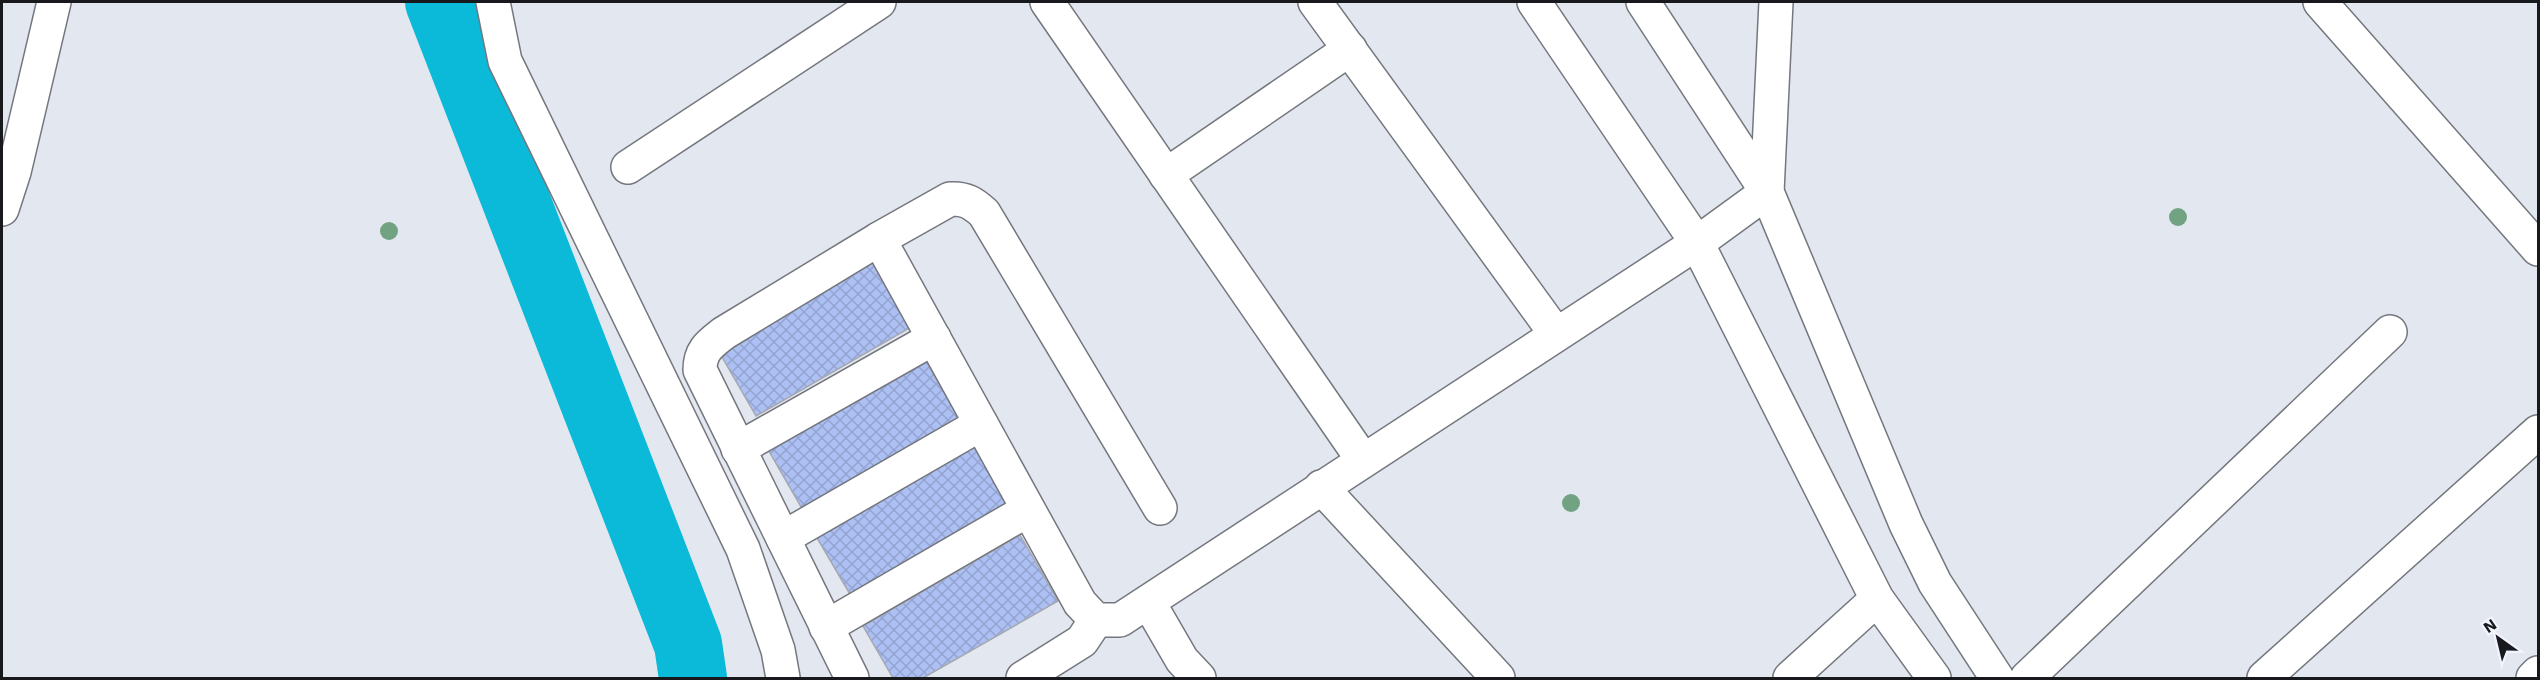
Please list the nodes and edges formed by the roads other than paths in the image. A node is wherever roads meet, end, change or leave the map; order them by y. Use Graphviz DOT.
graph roads {
  1 [pos="54,2"];
  2 [pos="493,2"];
  3 [pos="879,2"];
  4 [pos="1047,2"];
  5 [pos="1315,2"];
  6 [pos="1534,2"];
  7 [pos="1643,2"];
  8 [pos="1776,2"];
  9 [pos="2320,2"];
  10 [pos="1350,49"];
  11 [pos="628,166"];
  12 [pos="1167,175"];
  13 [pos="1767,192"];
  14 [pos="2,209"];
  15 [pos="879,239"];
  16 [pos="1697,243"];
  17 [pos="2538,249"];
  18 [pos="2390,332"];
  19 [pos="1556,334"];
  20 [pos="934,338"];
  21 [pos="981,424"];
  22 [pos="2538,432"];
  23 [pos="738,449"];
  24 [pos="1363,460"];
  25 [pos="1321,487"];
  26 [pos="1160,508"];
  27 [pos="1028,510"];
  28 [pos="783,538"];
  29 [pos="1877,599"];
  30 [pos="1149,603"];
  31 [pos="1096,620"];
  32 [pos="826,627"];
  33 [pos="2538,673"];
  34 [pos="783,678"];
  35 [pos="852,678"];
  36 [pos="1023,678"];
  37 [pos="1199,678"];
  38 [pos="1498,678"];
  39 [pos="1790,678"];
  40 [pos="1934,678"];
  41 [pos="1997,678"];
  42 [pos="2027,678"];
  43 [pos="2265,678"];
  44 [pos="2533,678"];
  1 -- 14 [label="street"];
  2 -- 34 [label="street"];
  3 -- 11 [label="street"];
  4 -- 12 [label="street"];
  5 -- 10 [label="street"];
  6 -- 16 [label="street"];
  7 -- 13 [label="street"];
  8 -- 13 [label="street"];
  9 -- 17 [label="street"];
  10 -- 12 [label="street"];
  10 -- 19 [label="street"];
  12 -- 24 [label="street"];
  13 -- 16 [label="street"];
  13 -- 41 [label="street"];
  15 -- 20 [label="street"];
  15 -- 23 [label="street"];
  15 -- 26 [label="street"];
  16 -- 19 [label="street"];
  16 -- 29 [label="street"];
  18 -- 42 [label="street"];
  19 -- 24 [label="street"];
  20 -- 21 [label="street"];
  20 -- 23 [label="street"];
  21 -- 27 [label="street"];
  21 -- 28 [label="street"];
  22 -- 43 [label="street"];
  23 -- 28 [label="street"];
  24 -- 25 [label="street"];
  25 -- 30 [label="street"];
  25 -- 38 [label="street"];
  27 -- 31 [label="street"];
  27 -- 32 [label="street"];
  28 -- 32 [label="street"];
  29 -- 39 [label="street"];
  29 -- 40 [label="street"];
  30 -- 31 [label="street"];
  30 -- 37 [label="street"];
  31 -- 36 [label="street"];
  32 -- 35 [label="street"];
  33 -- 44 [label="street"];
}
